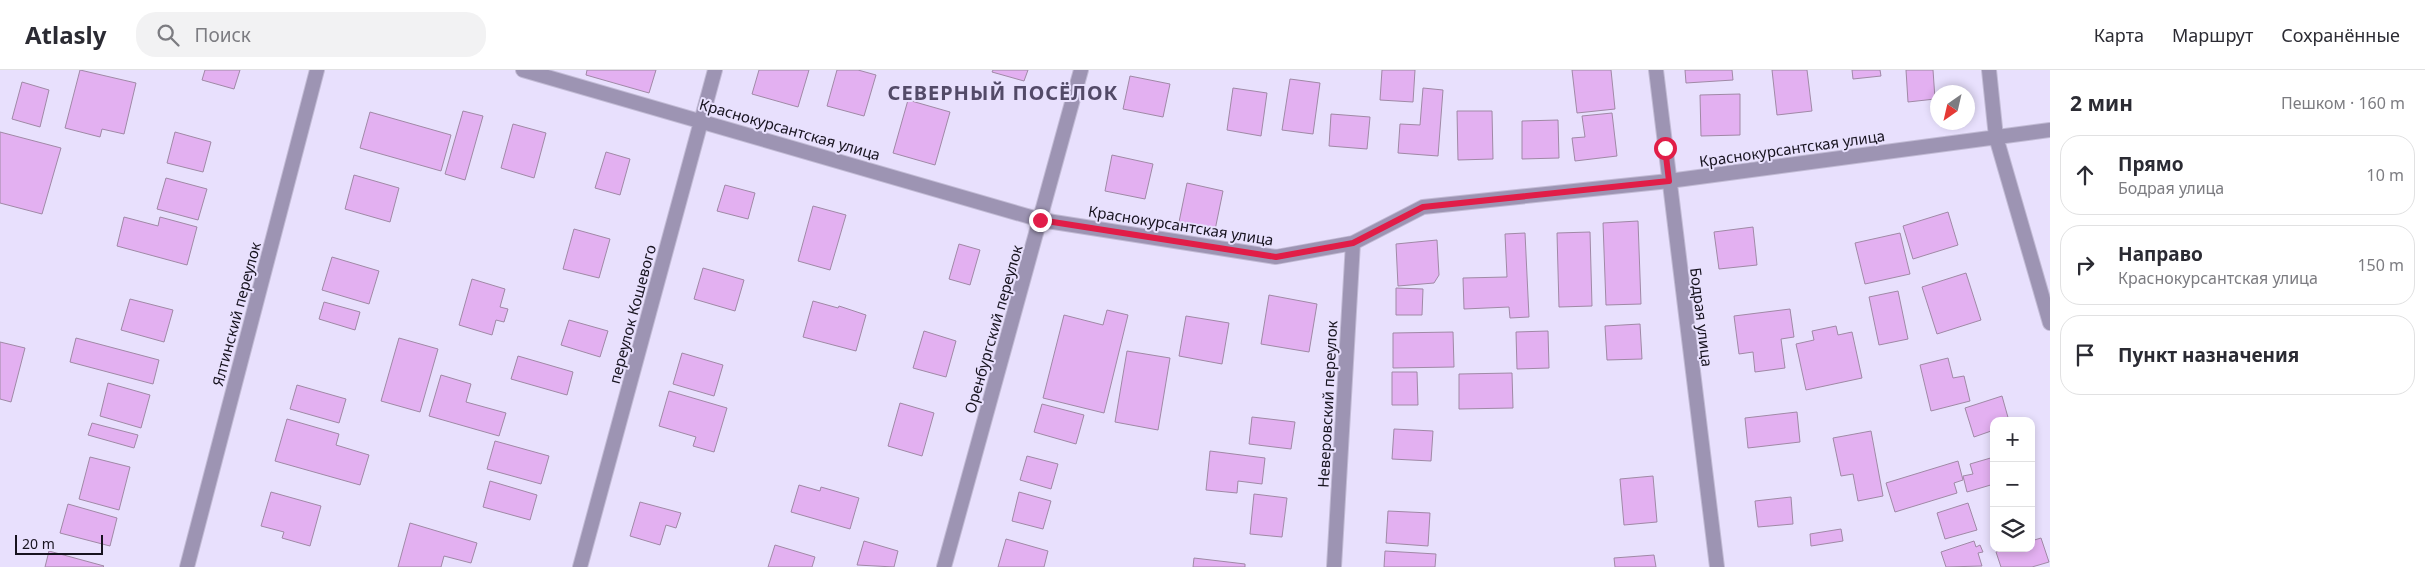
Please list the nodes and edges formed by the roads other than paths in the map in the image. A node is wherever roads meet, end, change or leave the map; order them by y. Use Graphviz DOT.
graph roads {
  1 [pos="317,70"];
  2 [pos="523,70"];
  3 [pos="716,70"];
  4 [pos="1081,70"];
  5 [pos="1656,70"];
  6 [pos="1989,70"];
  7 [pos="702,120"];
  8 [pos="2050,130"];
  9 [pos="1996,137"];
  10 [pos="1669,181"];
  11 [pos="1040,220"];
  12 [pos="1353,243"];
  13 [pos="2050,323"];
  14 [pos="187,567"];
  15 [pos="580,567"];
  16 [pos="944,567"];
  17 [pos="1334,567"];
  18 [pos="1717,567"];
  1 -- 14 [label="street, Ялтинский переулок"];
  2 -- 7 [label="street, Краснокурсантская улица"];
  3 -- 7 [label="street, переулок Кошевого"];
  4 -- 11 [label="street, Оренбургский переулок"];
  5 -- 10 [label="street, Бодрая улица"];
  6 -- 9 [label="street"];
  7 -- 11 [label="street, Краснокурсантская улица"];
  7 -- 15 [label="street, переулок Кошевого"];
  8 -- 9 [label="street, Краснокурсантская улица"];
  9 -- 10 [label="street, Краснокурсантская улица"];
  9 -- 13 [label="street"];
  10 -- 12 [label="street, Краснокурсантская улица"];
  10 -- 18 [label="street, Бодрая улица"];
  11 -- 12 [label="street, Краснокурсантская улица"];
  11 -- 16 [label="street, Оренбургский переулок"];
  12 -- 17 [label="street, Неверовский переулок"];
}
